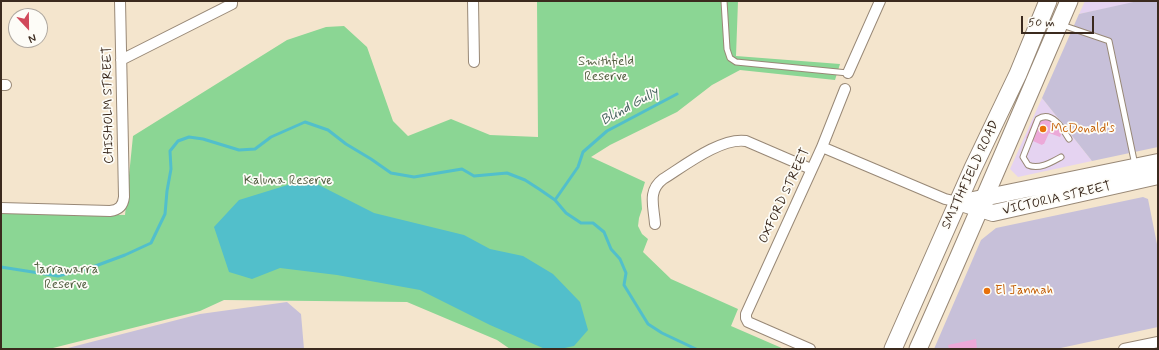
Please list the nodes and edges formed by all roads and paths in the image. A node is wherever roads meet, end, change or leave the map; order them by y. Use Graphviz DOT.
graph roads {
  1 [pos="120,1"];
  2 [pos="232,1"];
  3 [pos="473,1"];
  4 [pos="724,1"];
  5 [pos="880,1"];
  6 [pos="1048,1"];
  7 [pos="1069,1"];
  8 [pos="1059,24"];
  9 [pos="121,60"];
  10 [pos="474,62"];
  11 [pos="848,73"];
  12 [pos="846,89"];
  13 [pos="1069,139"];
  14 [pos="822,148"];
  15 [pos="1062,158"];
  16 [pos="1136,166"];
  17 [pos="811,169"];
  18 [pos="1157,169"];
  19 [pos="958,202"];
  20 [pos="982,204"];
  21 [pos="1,208"];
  22 [pos="655,224"];
  23 [pos="1158,342"];
  24 [pos="810,349"];
  25 [pos="893,349"];
  26 [pos="918,349"];
  27 [pos="1124,349"];
  1 -- 9 [label="street, CHISHOLM STREET"];
  2 -- 9 [label="street"];
  3 -- 10 [label="street"];
  4 -- 11 [label="lane"];
  5 -- 11 [label="street"];
  6 -- 19 [label="highway, SMITHFIELD ROAD"];
  7 -- 8 [label="highway, SMITHFIELD ROAD"];
  8 -- 16 [label="lane"];
  8 -- 20 [label="highway, SMITHFIELD ROAD"];
  9 -- 21 [label="street, CHISHOLM STREET"];
  12 -- 14 [label="street, OXFORD STREET"];
  13 -- 15 [label="lane"];
  14 -- 17 [label="street, OXFORD STREET"];
  14 -- 19 [label="street, VICTORIA STREET"];
  16 -- 18 [label="main road, VICTORIA STREET"];
  16 -- 20 [label="main road, VICTORIA STREET"];
  17 -- 22 [label="street"];
  17 -- 24 [label="street, OXFORD STREET"];
  18 -- 20 [label="main road, VICTORIA STREET"];
  19 -- 20 [label="main road, VICTORIA STREET"];
  19 -- 25 [label="highway, SMITHFIELD ROAD"];
  20 -- 26 [label="highway, SMITHFIELD ROAD"];
  23 -- 27 [label="street"];
}
